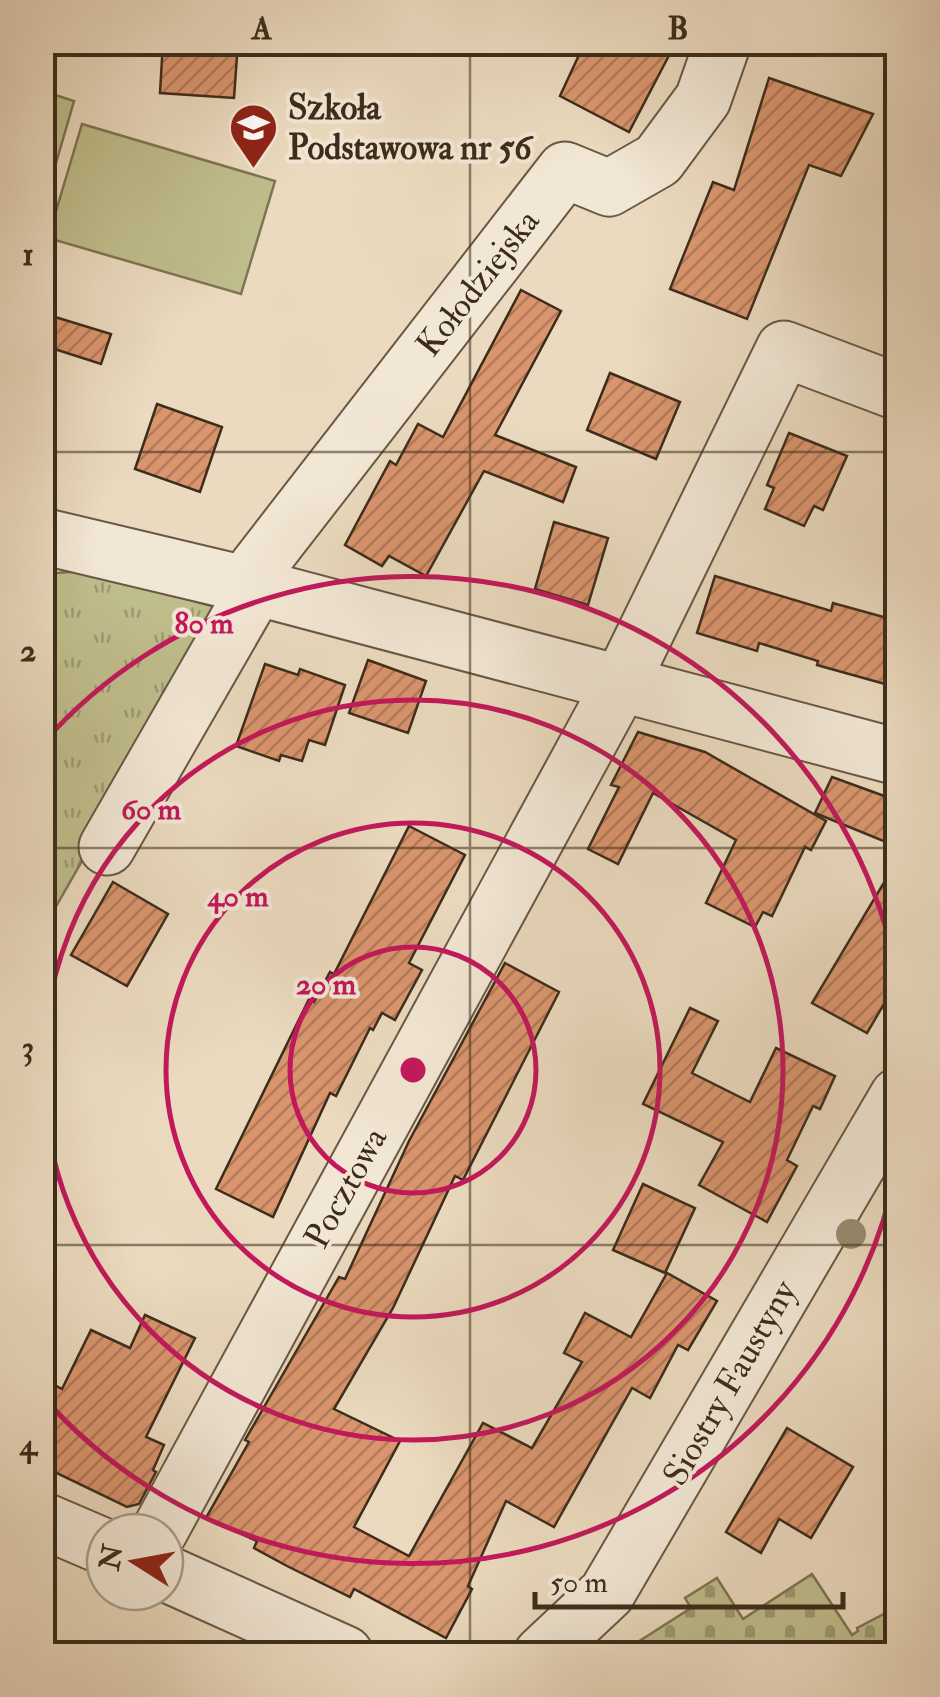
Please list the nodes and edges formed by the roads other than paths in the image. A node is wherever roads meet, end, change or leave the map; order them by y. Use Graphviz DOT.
graph roads {
  1 [pos="723,42"];
  2 [pos="898,392"];
  3 [pos="42,536"];
  4 [pos="250,586"];
  5 [pos="620,686"];
  6 [pos="898,757"];
  7 [pos="107,847"];
  8 [pos="898,1096"];
  9 [pos="169,1512"];
  10 [pos="42,1520"];
  11 [pos="85,1538"];
  12 [pos="185,1582"];
  13 [pos="345,1654"];
  14 [pos="542,1654"];
  1 -- 4 [label="street, Kołodziejska"];
  2 -- 5 [label="street"];
  3 -- 4 [label="street"];
  4 -- 5 [label="street"];
  4 -- 7 [label="street"];
  5 -- 6 [label="street"];
  5 -- 9 [label="street, Pocztowa"];
  8 -- 14 [label="street, Siostry Faustyny"];
  10 -- 11 [label="street"];
  12 -- 13 [label="street"];
}
